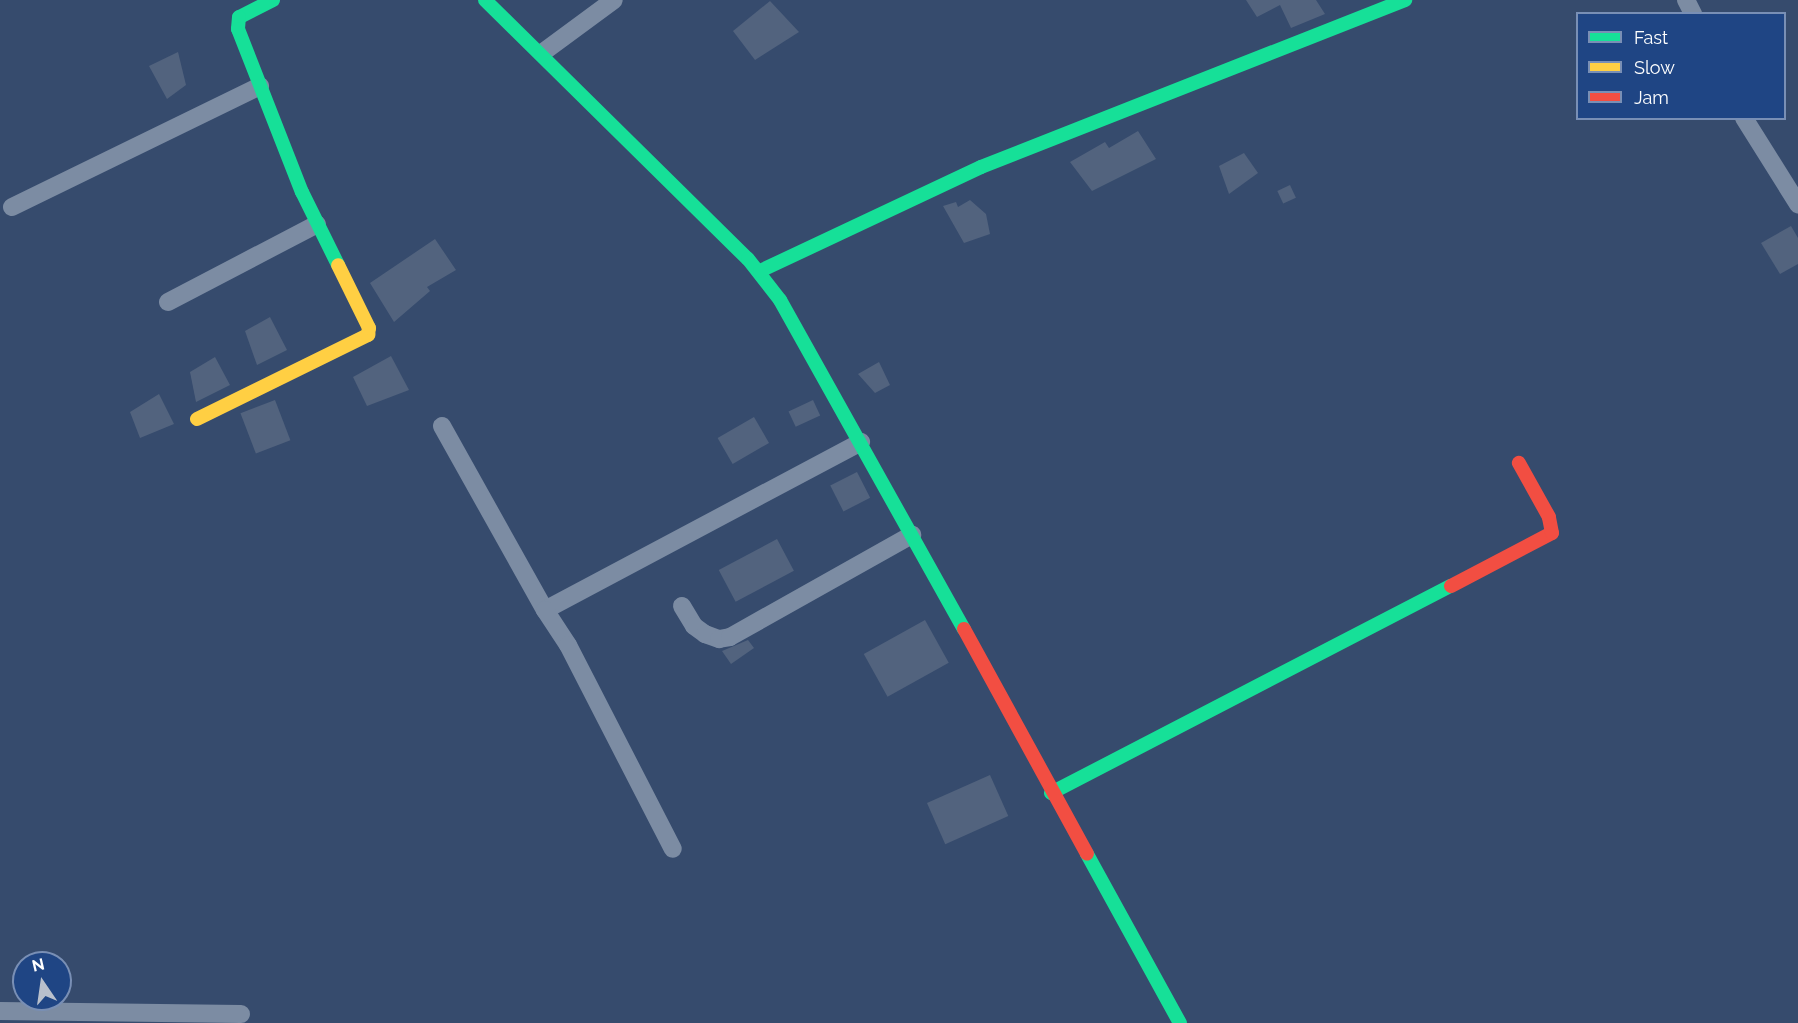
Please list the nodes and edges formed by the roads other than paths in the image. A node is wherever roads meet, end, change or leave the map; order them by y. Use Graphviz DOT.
graph roads {
  1 [pos="273,0"];
  2 [pos="485,0"];
  3 [pos="614,0"];
  4 [pos="1405,0"];
  5 [pos="542,53"];
  6 [pos="260,86"];
  7 [pos="1745,120"];
  8 [pos="1798,204"];
  9 [pos="12,207"];
  10 [pos="316,224"];
  11 [pos="760,271"];
  12 [pos="168,302"];
  13 [pos="197,419"];
  14 [pos="442,426"];
  15 [pos="861,442"];
  16 [pos="1519,463"];
  17 [pos="912,535"];
  18 [pos="682,606"];
  19 [pos="545,610"];
  20 [pos="1051,793"];
  21 [pos="673,849"];
  22 [pos="0,1011"];
  23 [pos="241,1014"];
  24 [pos="1180,1023"];
  1 -- 6 [label="street"];
  2 -- 5 [label="street"];
  3 -- 5 [label="street"];
  4 -- 11 [label="street"];
  5 -- 11 [label="street"];
  6 -- 9 [label="street"];
  6 -- 10 [label="street"];
  7 -- 8 [label="street"];
  10 -- 12 [label="street"];
  10 -- 13 [label="street"];
  11 -- 15 [label="street"];
  14 -- 19 [label="street"];
  15 -- 17 [label="street"];
  15 -- 19 [label="street"];
  16 -- 20 [label="street"];
  17 -- 18 [label="street"];
  17 -- 20 [label="street"];
  19 -- 21 [label="street"];
  20 -- 24 [label="street"];
  22 -- 23 [label="street"];
}
